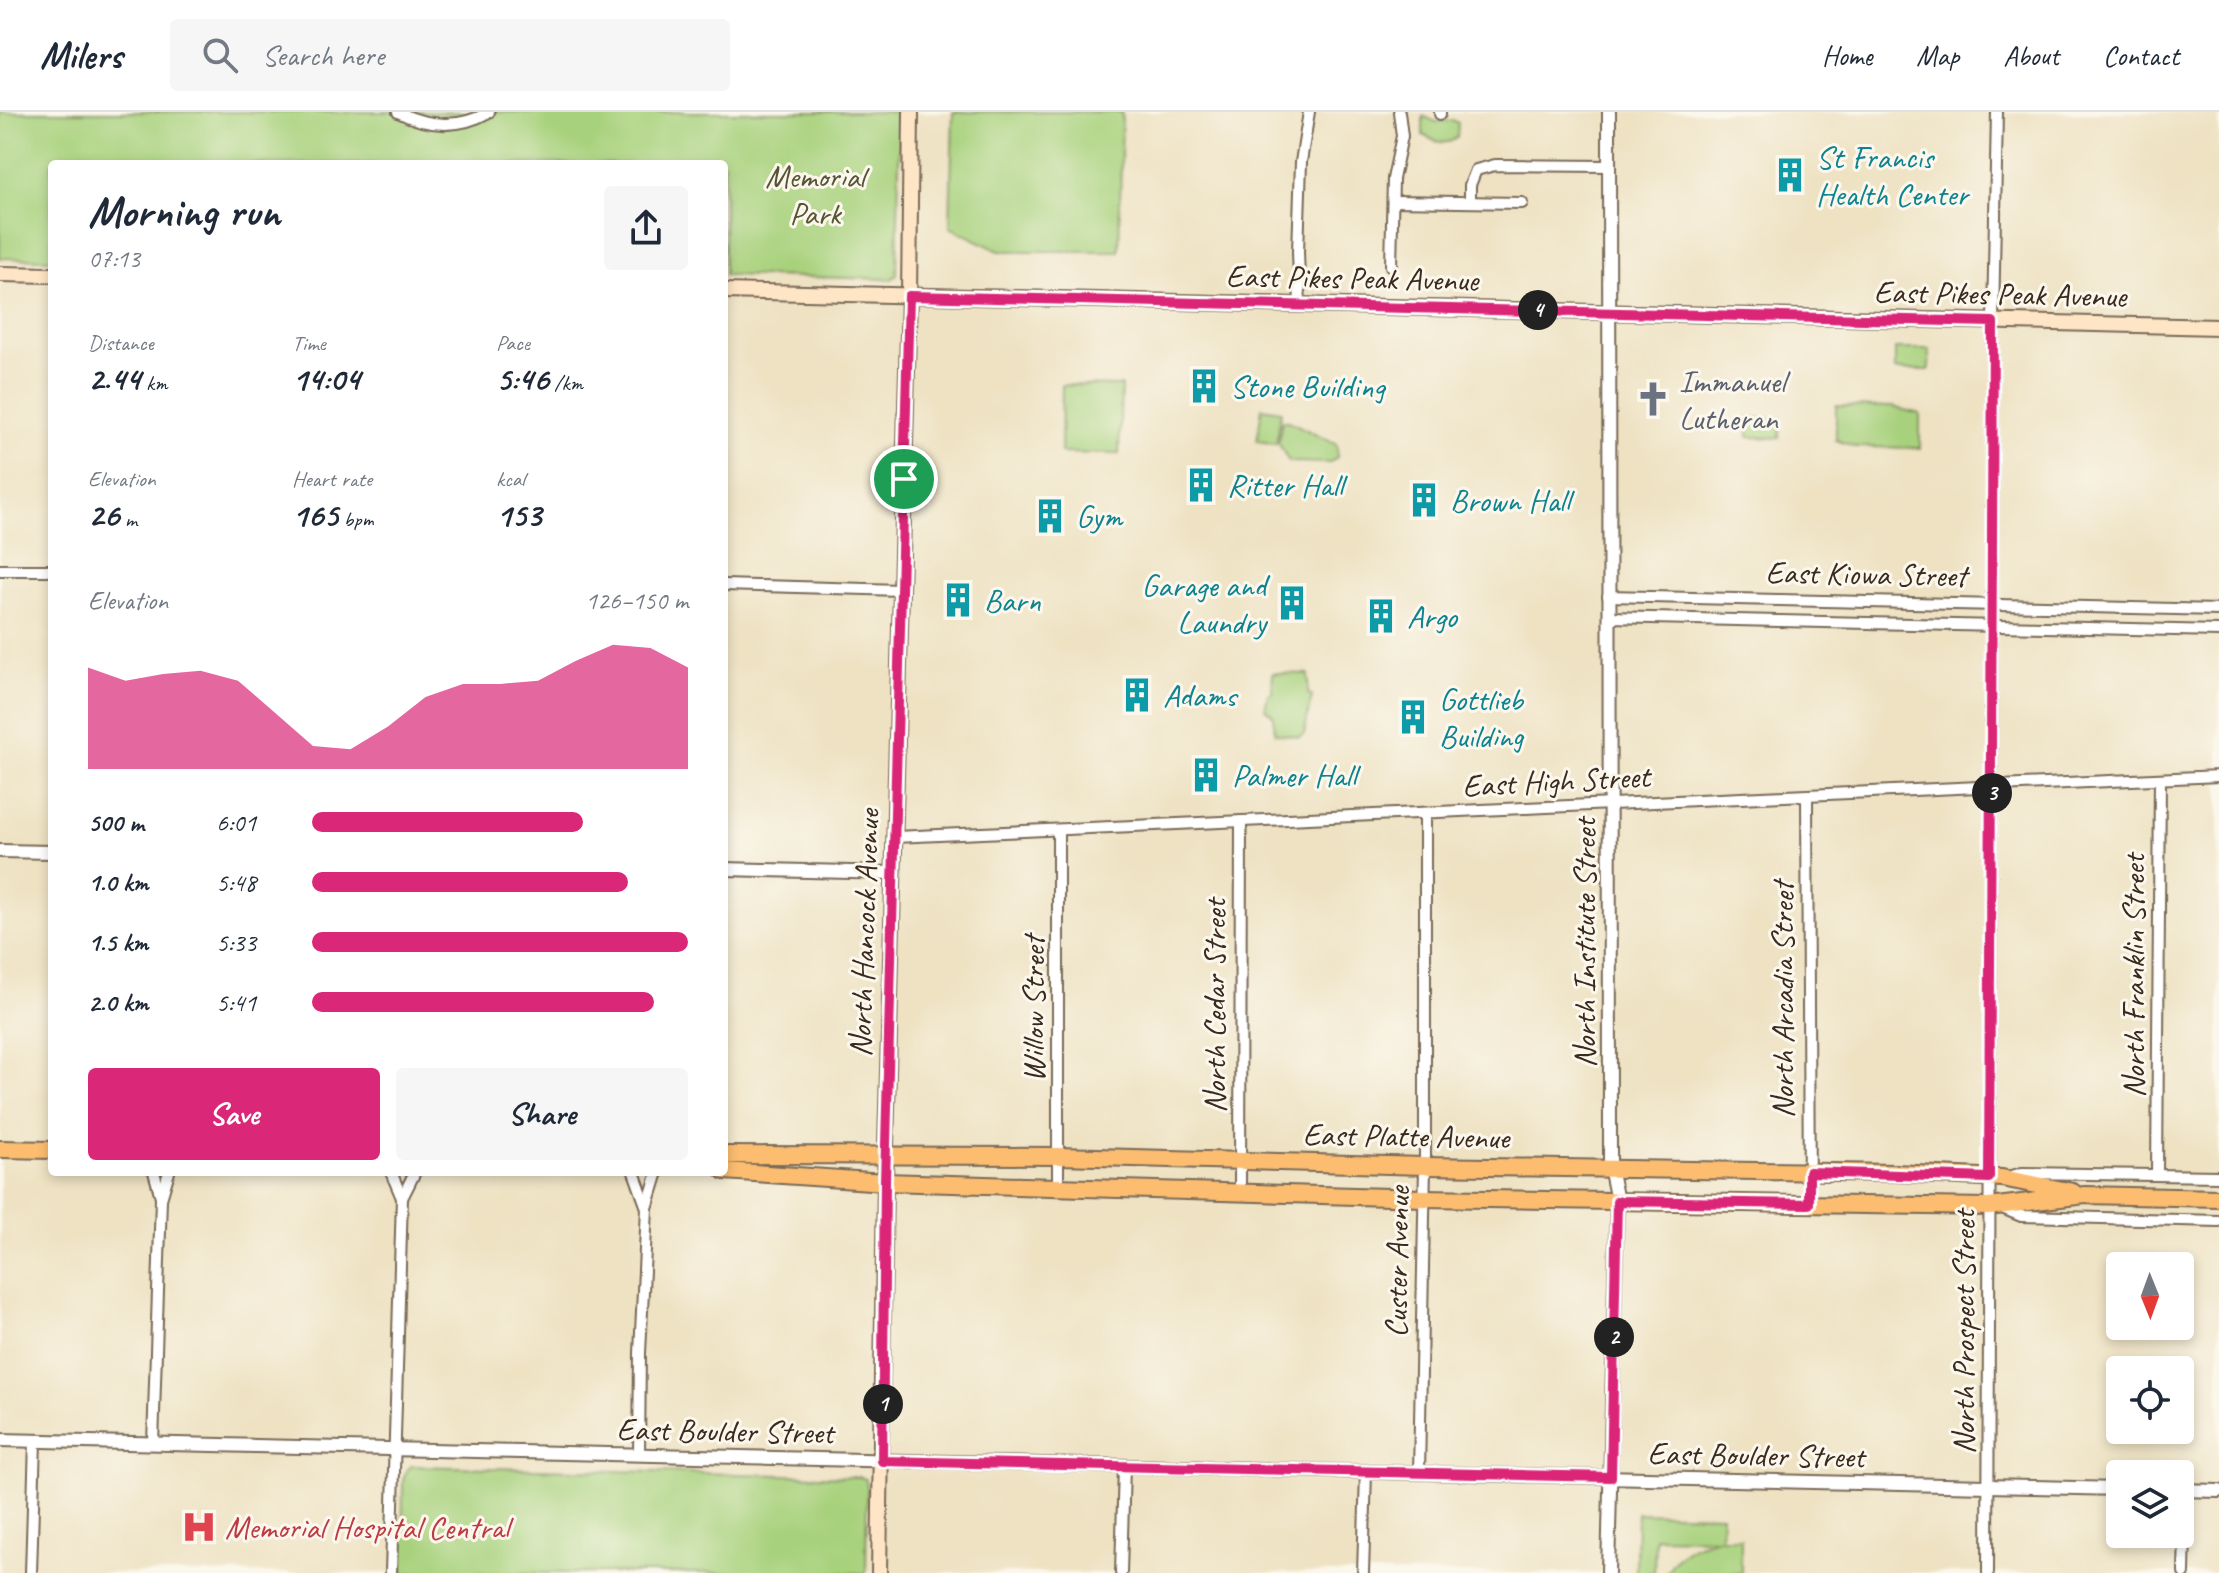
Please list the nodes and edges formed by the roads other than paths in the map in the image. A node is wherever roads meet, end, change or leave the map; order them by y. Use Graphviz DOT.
graph roads {
  1 [pos="398,112"];
  2 [pos="489,112"];
  3 [pos="911,112"];
  4 [pos="1309,112"];
  5 [pos="1399,112"];
  6 [pos="1609,112"];
  7 [pos="1997,112"];
  8 [pos="1609,166"];
  9 [pos="1393,201"];
  10 [pos="1470,202"];
  11 [pos="1522,203"];
  12 [pos="1391,266"];
  13 [pos="0,274"];
  14 [pos="48,275"];
  15 [pos="728,291"];
  16 [pos="909,296"];
  17 [pos="1300,305"];
  18 [pos="1609,311"];
  19 [pos="1993,322"];
  20 [pos="2219,327"];
  21 [pos="0,570"];
  22 [pos="48,570"];
  23 [pos="728,585"];
  24 [pos="901,590"];
  25 [pos="1608,596"];
  26 [pos="1992,603"];
  27 [pos="2219,610"];
  28 [pos="1609,617"];
  29 [pos="1992,626"];
  30 [pos="2219,631"];
  31 [pos="2219,776"];
  32 [pos="2160,779"];
  33 [pos="1992,787"];
  34 [pos="1807,796"];
  35 [pos="1611,804"];
  36 [pos="1425,813"];
  37 [pos="1241,821"];
  38 [pos="1058,830"];
  39 [pos="895,837"];
  40 [pos="0,851"];
  41 [pos="48,852"];
  42 [pos="728,869"];
  43 [pos="894,873"];
  44 [pos="0,1149"];
  45 [pos="48,1150"];
  46 [pos="886,1154"];
  47 [pos="728,1155"];
  48 [pos="1059,1156"];
  49 [pos="1240,1160"];
  50 [pos="1425,1166"];
  51 [pos="1610,1167"];
  52 [pos="728,1171"];
  53 [pos="1809,1172"];
  54 [pos="2157,1174"];
  55 [pos="155,1176"];
  56 [pos="168,1176"];
  57 [pos="393,1176"];
  58 [pos="413,1176"];
  59 [pos="635,1176"];
  60 [pos="657,1176"];
  61 [pos="2219,1176"];
  62 [pos="1996,1178"];
  63 [pos="885,1182"];
  64 [pos="1058,1187"];
  65 [pos="1240,1190"];
  66 [pos="2085,1195"];
  67 [pos="402,1198"];
  68 [pos="1424,1198"];
  69 [pos="2219,1198"];
  70 [pos="161,1199"];
  71 [pos="1617,1201"];
  72 [pos="1809,1204"];
  73 [pos="1994,1207"];
  74 [pos="647,1208"];
  75 [pos="2219,1221"];
  76 [pos="0,1440"];
  77 [pos="35,1441"];
  78 [pos="153,1444"];
  79 [pos="395,1450"];
  80 [pos="639,1455"];
  81 [pos="882,1461"];
  82 [pos="1124,1466"];
  83 [pos="1366,1472"];
  84 [pos="1419,1473"];
  85 [pos="1611,1477"];
  86 [pos="1989,1486"];
  87 [pos="2106,1489"];
  88 [pos="2194,1490"];
  89 [pos="2219,1491"];
  90 [pos="2184,1548"];
  91 [pos="31,1573"];
  92 [pos="391,1573"];
  93 [pos="879,1573"];
  94 [pos="1121,1573"];
  95 [pos="1363,1573"];
  96 [pos="1608,1573"];
  97 [pos="1988,1573"];
  98 [pos="2184,1573"];
  1 -- 2 [label="street"];
  3 -- 16 [label="main road, North Hancock Avenue"];
  4 -- 17 [label="street"];
  5 -- 9 [label="street"];
  6 -- 8 [label="street, North Institute Street"];
  7 -- 19 [label="street, North Prospect Street"];
  8 -- 10 [label="street"];
  8 -- 18 [label="street, North Institute Street"];
  9 -- 10 [label="street"];
  9 -- 12 [label="street"];
  10 -- 11 [label="street"];
  13 -- 14 [label="main road"];
  15 -- 16 [label="main road, East Pikes Peak Avenue"];
  16 -- 17 [label="main road, East Pikes Peak Avenue"];
  16 -- 24 [label="main road, North Hancock Avenue"];
  17 -- 18 [label="main road, East Pikes Peak Avenue"];
  18 -- 19 [label="main road, East Pikes Peak Avenue"];
  18 -- 25 [label="street, North Institute Street"];
  19 -- 20 [label="main road, East Pikes Peak Avenue"];
  19 -- 26 [label="street, North Prospect Street"];
  21 -- 22 [label="street"];
  23 -- 24 [label="street"];
  24 -- 39 [label="main road, North Hancock Avenue"];
  25 -- 26 [label="street, East Kiowa Street"];
  25 -- 28 [label="street, North Institute Street"];
  26 -- 27 [label="street, East Kiowa Street"];
  26 -- 29 [label="street, North Prospect Street"];
  28 -- 29 [label="street, East Kiowa Street"];
  28 -- 35 [label="street, North Institute Street"];
  29 -- 30 [label="street, East Kiowa Street"];
  29 -- 33 [label="street, North Prospect Street"];
  31 -- 32 [label="street, East High Street"];
  32 -- 33 [label="street, East High Street"];
  32 -- 54 [label="street, North Franklin Street"];
  33 -- 34 [label="street, East High Street"];
  33 -- 62 [label="street, North Prospect Street"];
  34 -- 35 [label="street, East High Street"];
  34 -- 53 [label="street, North Arcadia Street"];
  35 -- 36 [label="street, East High Street"];
  35 -- 51 [label="street, North Institute Street"];
  36 -- 37 [label="street, East High Street"];
  36 -- 50 [label="street, Custer Avenue"];
  37 -- 38 [label="street, East High Street"];
  37 -- 49 [label="street, North Cedar Street"];
  38 -- 39 [label="street, East High Street"];
  38 -- 48 [label="street, Willow Street"];
  39 -- 43 [label="main road, North Hancock Avenue"];
  40 -- 41 [label="street"];
  42 -- 43 [label="street"];
  43 -- 46 [label="main road, North Hancock Avenue"];
  44 -- 45 [label="main road"];
  46 -- 47 [label="main road, East Platte Avenue"];
  46 -- 48 [label="main road, East Platte Avenue"];
  46 -- 63 [label="main road, North Hancock Avenue"];
  48 -- 49 [label="main road, East Platte Avenue"];
  48 -- 64 [label="street, Willow Street"];
  49 -- 50 [label="main road, East Platte Avenue"];
  49 -- 65 [label="street, North Cedar Street"];
  50 -- 51 [label="main road, East Platte Avenue"];
  50 -- 68 [label="street, Custer Avenue"];
  51 -- 53 [label="main road, East Platte Avenue"];
  51 -- 71 [label="street, North Institute Street"];
  52 -- 63 [label="main road, East Platte Avenue"];
  53 -- 62 [label="main road, East Platte Avenue"];
  53 -- 72 [label="street, North Arcadia Street"];
  54 -- 61 [label="street"];
  54 -- 62 [label="street"];
  55 -- 70 [label="street"];
  56 -- 70 [label="street"];
  57 -- 67 [label="street"];
  58 -- 67 [label="street"];
  59 -- 74 [label="street"];
  60 -- 74 [label="street"];
  62 -- 66 [label="main road, East Platte Avenue"];
  62 -- 73 [label="street, North Prospect Street"];
  63 -- 64 [label="main road, East Platte Avenue"];
  63 -- 81 [label="main road, North Hancock Avenue"];
  64 -- 65 [label="main road, East Platte Avenue"];
  65 -- 68 [label="main road, East Platte Avenue"];
  66 -- 69 [label="main road, East Platte Avenue"];
  66 -- 73 [label="main road, East Platte Avenue"];
  67 -- 79 [label="street"];
  68 -- 71 [label="main road, East Platte Avenue"];
  68 -- 84 [label="street, Custer Avenue"];
  70 -- 78 [label="street"];
  71 -- 72 [label="main road, East Platte Avenue"];
  71 -- 85 [label="street, North Institute Street"];
  72 -- 73 [label="main road, East Platte Avenue"];
  73 -- 75 [label="street"];
  73 -- 86 [label="street, North Prospect Street"];
  74 -- 80 [label="street"];
  76 -- 77 [label="street, East Boulder Street"];
  77 -- 78 [label="street, East Boulder Street"];
  77 -- 91 [label="street"];
  78 -- 79 [label="street, East Boulder Street"];
  79 -- 80 [label="street, East Boulder Street"];
  79 -- 92 [label="street"];
  80 -- 81 [label="street, East Boulder Street"];
  81 -- 82 [label="street, East Boulder Street"];
  81 -- 93 [label="main road, North Hancock Avenue"];
  82 -- 83 [label="street, East Boulder Street"];
  82 -- 94 [label="street"];
  83 -- 84 [label="street, East Boulder Street"];
  83 -- 95 [label="street"];
  84 -- 85 [label="street, East Boulder Street"];
  85 -- 86 [label="street, East Boulder Street"];
  85 -- 96 [label="street, North Institute Street"];
  86 -- 87 [label="street, East Boulder Street"];
  86 -- 97 [label="street, North Prospect Street"];
  88 -- 89 [label="street"];
  90 -- 98 [label="street"];
}
